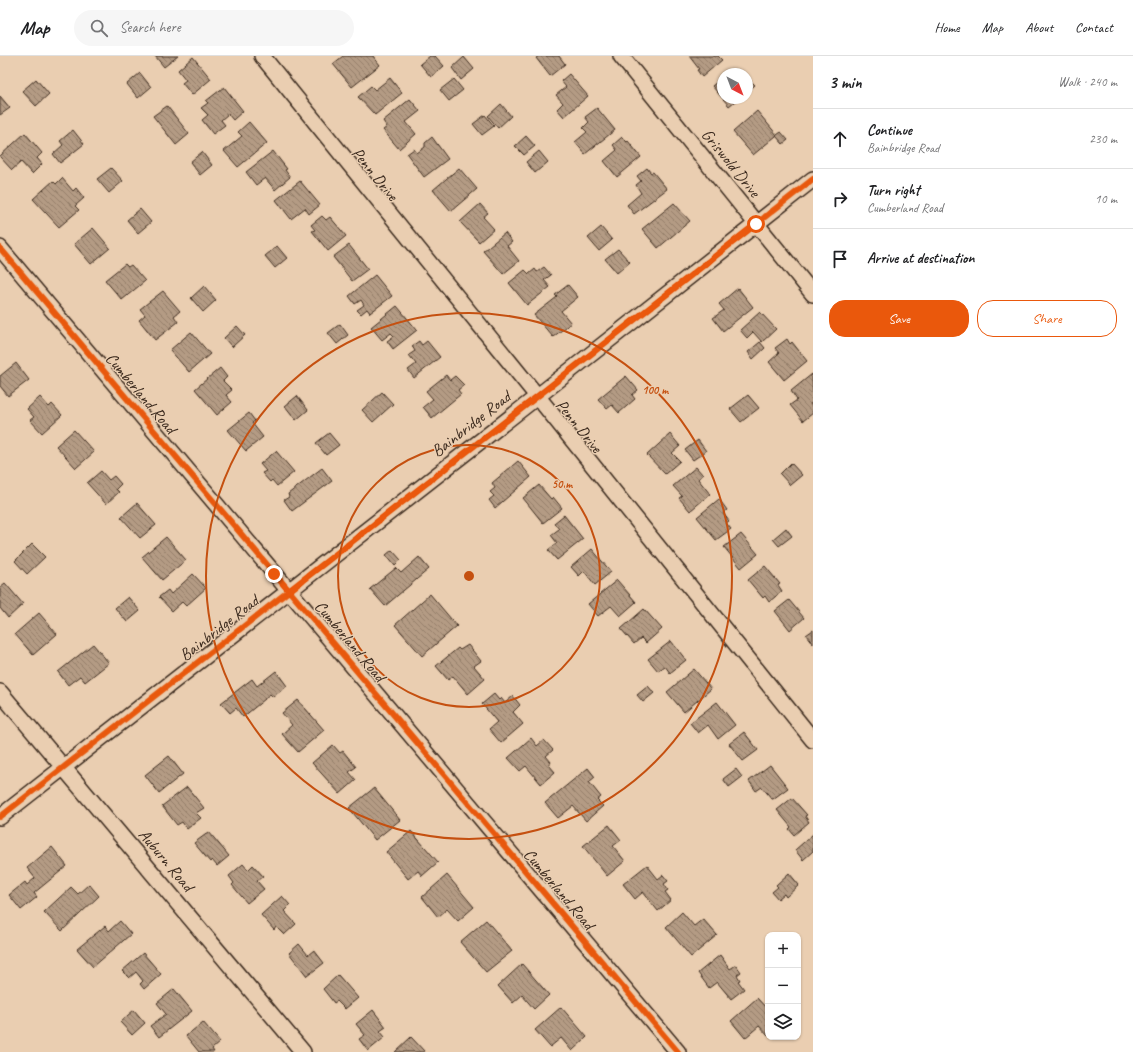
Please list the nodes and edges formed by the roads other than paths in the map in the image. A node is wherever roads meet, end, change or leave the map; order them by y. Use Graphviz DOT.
graph roads {
  1 [pos="262,56"];
  2 [pos="621,56"];
  3 [pos="813,179"];
  4 [pos="756,224"];
  5 [pos="0,248"];
  6 [pos="813,294"];
  7 [pos="538,396"];
  8 [pos="289,591"];
  9 [pos="0,692"];
  10 [pos="813,740"];
  11 [pos="63,767"];
  12 [pos="0,817"];
  13 [pos="303,1052"];
  14 [pos="678,1052"];
  1 -- 7 [label="street, Penn Drive"];
  2 -- 4 [label="street, Griswold Drive"];
  3 -- 4 [label="street, Bainbridge Road"];
  4 -- 6 [label="street, Griswold Drive"];
  4 -- 7 [label="street, Bainbridge Road"];
  5 -- 8 [label="street, Cumberland Road"];
  7 -- 8 [label="street, Bainbridge Road"];
  7 -- 10 [label="street, Penn Drive"];
  8 -- 11 [label="street, Bainbridge Road"];
  8 -- 14 [label="street, Cumberland Road"];
  9 -- 11 [label="street, Auburn Road"];
  11 -- 12 [label="street, Bainbridge Road"];
  11 -- 13 [label="street, Auburn Road"];
}
